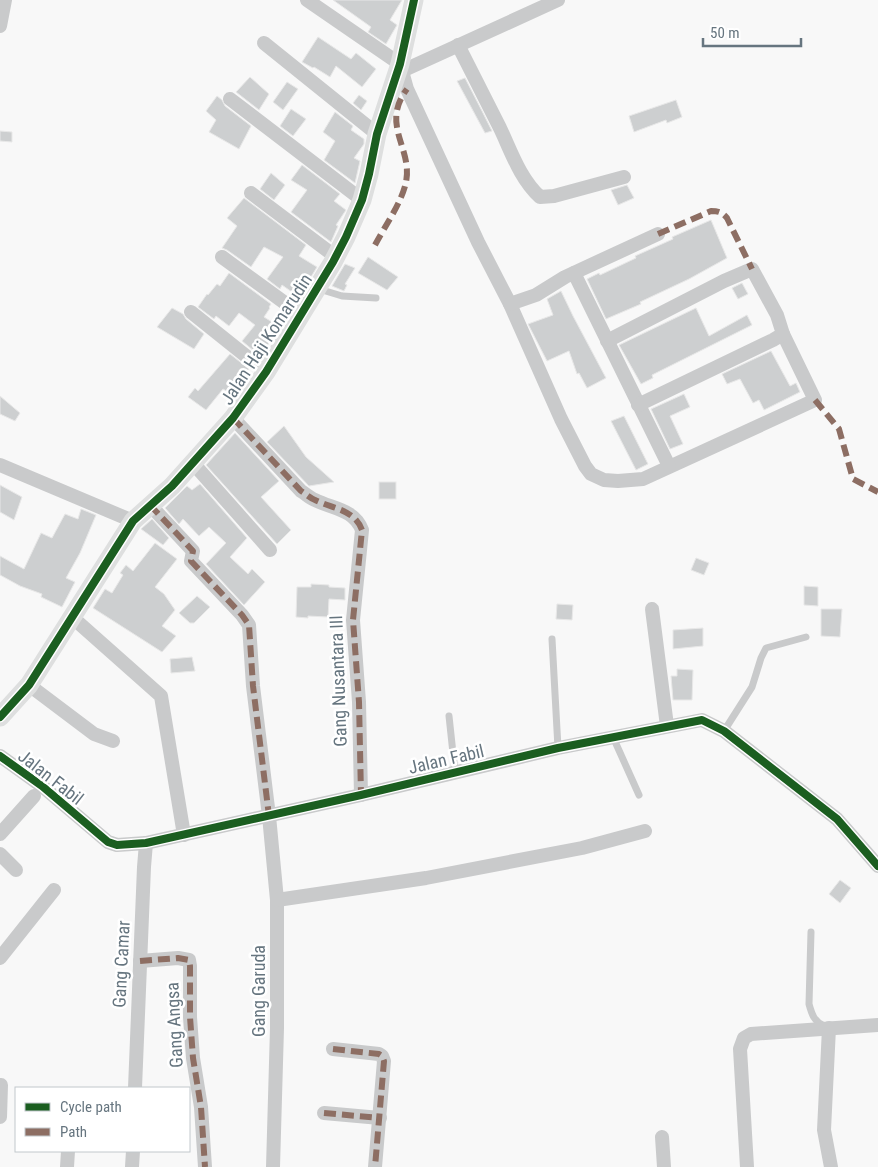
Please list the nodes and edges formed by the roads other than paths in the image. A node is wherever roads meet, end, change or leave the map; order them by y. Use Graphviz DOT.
graph roads {
  1 [pos="5,0"];
  2 [pos="307,0"];
  3 [pos="558,0"];
  4 [pos="413,1"];
  5 [pos="0,26"];
  6 [pos="264,43"];
  7 [pos="458,45"];
  8 [pos="401,67"];
  9 [pos="230,98"];
  10 [pos="377,134"];
  11 [pos="624,177"];
  12 [pos="251,193"];
  13 [pos="362,200"];
  14 [pos="658,234"];
  15 [pos="222,257"];
  16 [pos="336,258"];
  17 [pos="574,273"];
  18 [pos="316,288"];
  19 [pos="376,298"];
  20 [pos="510,304"];
  21 [pos="191,312"];
  22 [pos="300,314"];
  23 [pos="783,334"];
  24 [pos="607,341"];
  25 [pos="266,372"];
  26 [pos="638,404"];
  27 [pos="233,418"];
  28 [pos="192,462"];
  29 [pos="0,465"];
  30 [pos="669,466"];
  31 [pos="150,505"];
  32 [pos="133,521"];
  33 [pos="270,550"];
  34 [pos="652,609"];
  35 [pos="72,617"];
  36 [pos="806,637"];
  37 [pos="552,639"];
  38 [pos="29,685"];
  39 [pos="2,712"];
  40 [pos="449,716"];
  41 [pos="666,726"];
  42 [pos="724,730"];
  43 [pos="612,737"];
  44 [pos="113,742"];
  45 [pos="558,748"];
  46 [pos="0,756"];
  47 [pos="455,772"];
  48 [pos="361,795"];
  49 [pos="639,795"];
  50 [pos="34,796"];
  51 [pos="269,816"];
  52 [pos="645,831"];
  53 [pos="0,834"];
  54 [pos="184,835"];
  55 [pos="146,843"];
  56 [pos="0,854"];
  57 [pos="878,866"];
  58 [pos="16,870"];
  59 [pos="54,890"];
  60 [pos="277,900"];
  61 [pos="811,932"];
  62 [pos="0,958"];
  63 [pos="140,961"];
  64 [pos="878,1024"];
  65 [pos="829,1028"];
  66 [pos="333,1049"];
  67 [pos="1,1085"];
  68 [pos="135,1087"];
  69 [pos="324,1113"];
  70 [pos="0,1117"];
  71 [pos="380,1118"];
  72 [pos="662,1137"];
  73 [pos="68,1152"];
  74 [pos="133,1152"];
  75 [pos="67,1167"];
  76 [pos="132,1167"];
  77 [pos="205,1167"];
  78 [pos="273,1167"];
  79 [pos="375,1167"];
  80 [pos="664,1167"];
  81 [pos="747,1167"];
  82 [pos="831,1167"];
  1 -- 5 [label="street"];
  2 -- 8 [label="street"];
  3 -- 7 [label="street"];
  4 -- 8 [label="street, Jalan Haji Komarudin"];
  6 -- 10 [label="street"];
  7 -- 8 [label="street"];
  7 -- 11 [label="street"];
  8 -- 10 [label="street, Jalan Haji Komarudin"];
  8 -- 20 [label="street"];
  9 -- 13 [label="street"];
  10 -- 13 [label="street, Jalan Haji Komarudin"];
  12 -- 16 [label="street"];
  13 -- 16 [label="street, Jalan Haji Komarudin"];
  14 -- 17 [label="street"];
  15 -- 22 [label="street"];
  16 -- 18 [label="street, Jalan Haji Komarudin"];
  17 -- 20 [label="street"];
  17 -- 24 [label="street"];
  18 -- 19 [label="lane"];
  18 -- 22 [label="street, Jalan Haji Komarudin"];
  20 -- 30 [label="street"];
  21 -- 25 [label="street"];
  22 -- 25 [label="street, Jalan Haji Komarudin"];
  23 -- 24 [label="street"];
  23 -- 26 [label="street"];
  23 -- 30 [label="street"];
  24 -- 26 [label="street"];
  25 -- 27 [label="street, Jalan Haji Komarudin"];
  26 -- 30 [label="street"];
  27 -- 28 [label="street, Jalan Haji Komarudin"];
  27 -- 48 [label="street, Gang Nusantara III"];
  28 -- 31 [label="street, Jalan Haji Komarudin"];
  28 -- 33 [label="street"];
  29 -- 32 [label="street"];
  31 -- 32 [label="street, Jalan Haji Komarudin"];
  31 -- 51 [label="street, Gang Garuda"];
  32 -- 35 [label="street, Jalan Haji Komarudin"];
  34 -- 41 [label="street"];
  35 -- 38 [label="street, Jalan Haji Komarudin"];
  35 -- 54 [label="street"];
  36 -- 42 [label="lane"];
  37 -- 45 [label="lane"];
  38 -- 39 [label="street, Jalan Haji Komarudin"];
  38 -- 44 [label="street"];
  40 -- 47 [label="lane"];
  41 -- 42 [label="street, Jalan Fabil"];
  41 -- 43 [label="street, Jalan Fabil"];
  42 -- 57 [label="street, Jalan Fabil"];
  43 -- 45 [label="street, Jalan Fabil"];
  43 -- 49 [label="lane"];
  45 -- 47 [label="street, Jalan Fabil"];
  46 -- 55 [label="street, Jalan Fabil"];
  47 -- 48 [label="street, Jalan Fabil"];
  48 -- 51 [label="street, Jalan Fabil"];
  50 -- 53 [label="street"];
  51 -- 54 [label="street, Jalan Fabil"];
  51 -- 60 [label="street, Gang Garuda"];
  52 -- 60 [label="street"];
  54 -- 55 [label="street, Jalan Fabil"];
  55 -- 63 [label="street, Gang Camar"];
  56 -- 58 [label="street"];
  59 -- 62 [label="street"];
  60 -- 78 [label="street, Gang Garuda"];
  61 -- 65 [label="lane"];
  63 -- 68 [label="street, Gang Camar"];
  63 -- 77 [label="street, Gang Angsa"];
  64 -- 65 [label="street"];
  65 -- 81 [label="street"];
  65 -- 82 [label="street"];
  66 -- 71 [label="street"];
  67 -- 70 [label="street"];
  69 -- 71 [label="street"];
  71 -- 79 [label="street"];
  72 -- 80 [label="street"];
  73 -- 75 [label="street"];
  74 -- 76 [label="street"];
}
